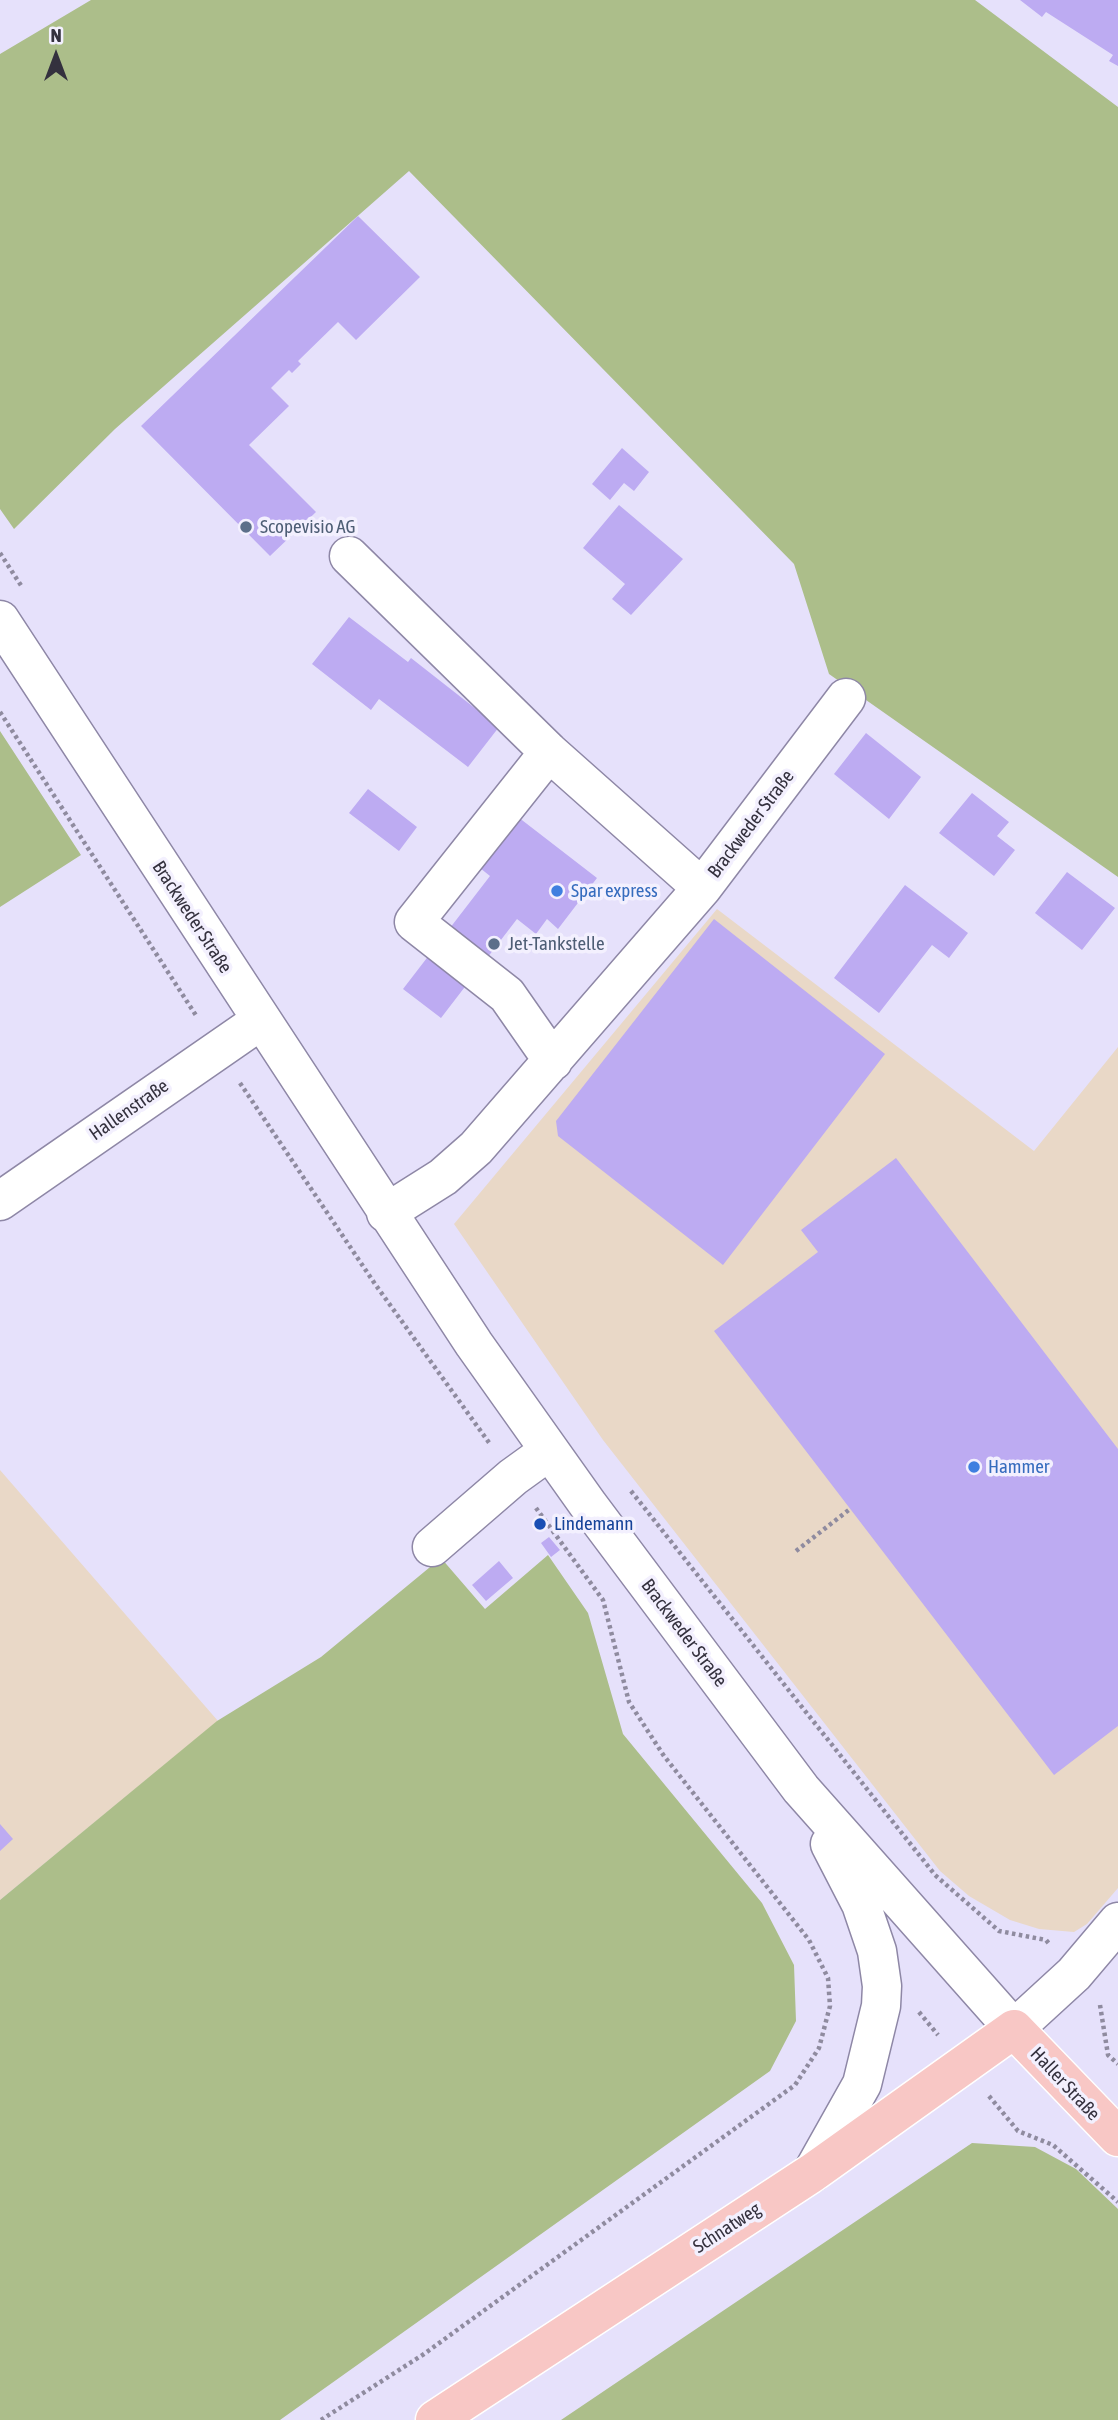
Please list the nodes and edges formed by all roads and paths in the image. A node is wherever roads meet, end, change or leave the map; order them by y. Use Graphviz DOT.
graph roads {
  1 [pos="0,553"];
  2 [pos="349,556"];
  3 [pos="15,609"];
  4 [pos="846,698"];
  5 [pos="0,712"];
  6 [pos="549,752"];
  7 [pos="702,888"];
  8 [pos="260,1021"];
  9 [pos="218,1048"];
  10 [pos="553,1061"];
  11 [pos="0,1201"];
  12 [pos="386,1213"];
  13 [pos="549,1451"];
  14 [pos="513,1477"];
  15 [pos="630,1489"];
  16 [pos="850,1509"];
  17 [pos="432,1547"];
  18 [pos="796,1551"];
  19 [pos="801,1789"];
  20 [pos="1118,1922"];
  21 [pos="1046,1940"];
  22 [pos="1100,2005"];
  23 [pos="1014,2029"];
  24 [pos="1118,2064"];
  25 [pos="1018,2131"];
  26 [pos="1118,2137"];
  27 [pos="812,2173"];
  28 [pos="1118,2202"];
  29 [pos="321,2420"];
  30 [pos="435,2420"];
  1 -- 3 [label="path"];
  2 -- 6 [label="street"];
  3 -- 8 [label="street, Brackweder Straße"];
  4 -- 7 [label="street, Brackweder Straße"];
  5 -- 9 [label="path"];
  6 -- 7 [label="street"];
  6 -- 10 [label="street"];
  7 -- 10 [label="street, Brackweder Straße"];
  8 -- 9 [label="street, Hallenstraße"];
  8 -- 12 [label="street, Brackweder Straße"];
  9 -- 11 [label="street, Hallenstraße"];
  9 -- 14 [label="path"];
  10 -- 12 [label="street, Brackweder Straße"];
  12 -- 13 [label="street, Brackweder Straße"];
  13 -- 14 [label="street"];
  13 -- 19 [label="street, Brackweder Straße"];
  14 -- 17 [label="street"];
  14 -- 29 [label="path"];
  15 -- 21 [label="path"];
  16 -- 18 [label="path"];
  19 -- 23 [label="street, Brackweder Straße"];
  19 -- 27 [label="street"];
  20 -- 23 [label="street"];
  22 -- 24 [label="path"];
  23 -- 26 [label="main road, Haller Straße"];
  23 -- 27 [label="main road, Schnatweg"];
  25 -- 28 [label="path"];
  27 -- 30 [label="main road, Schnatweg"];
}
